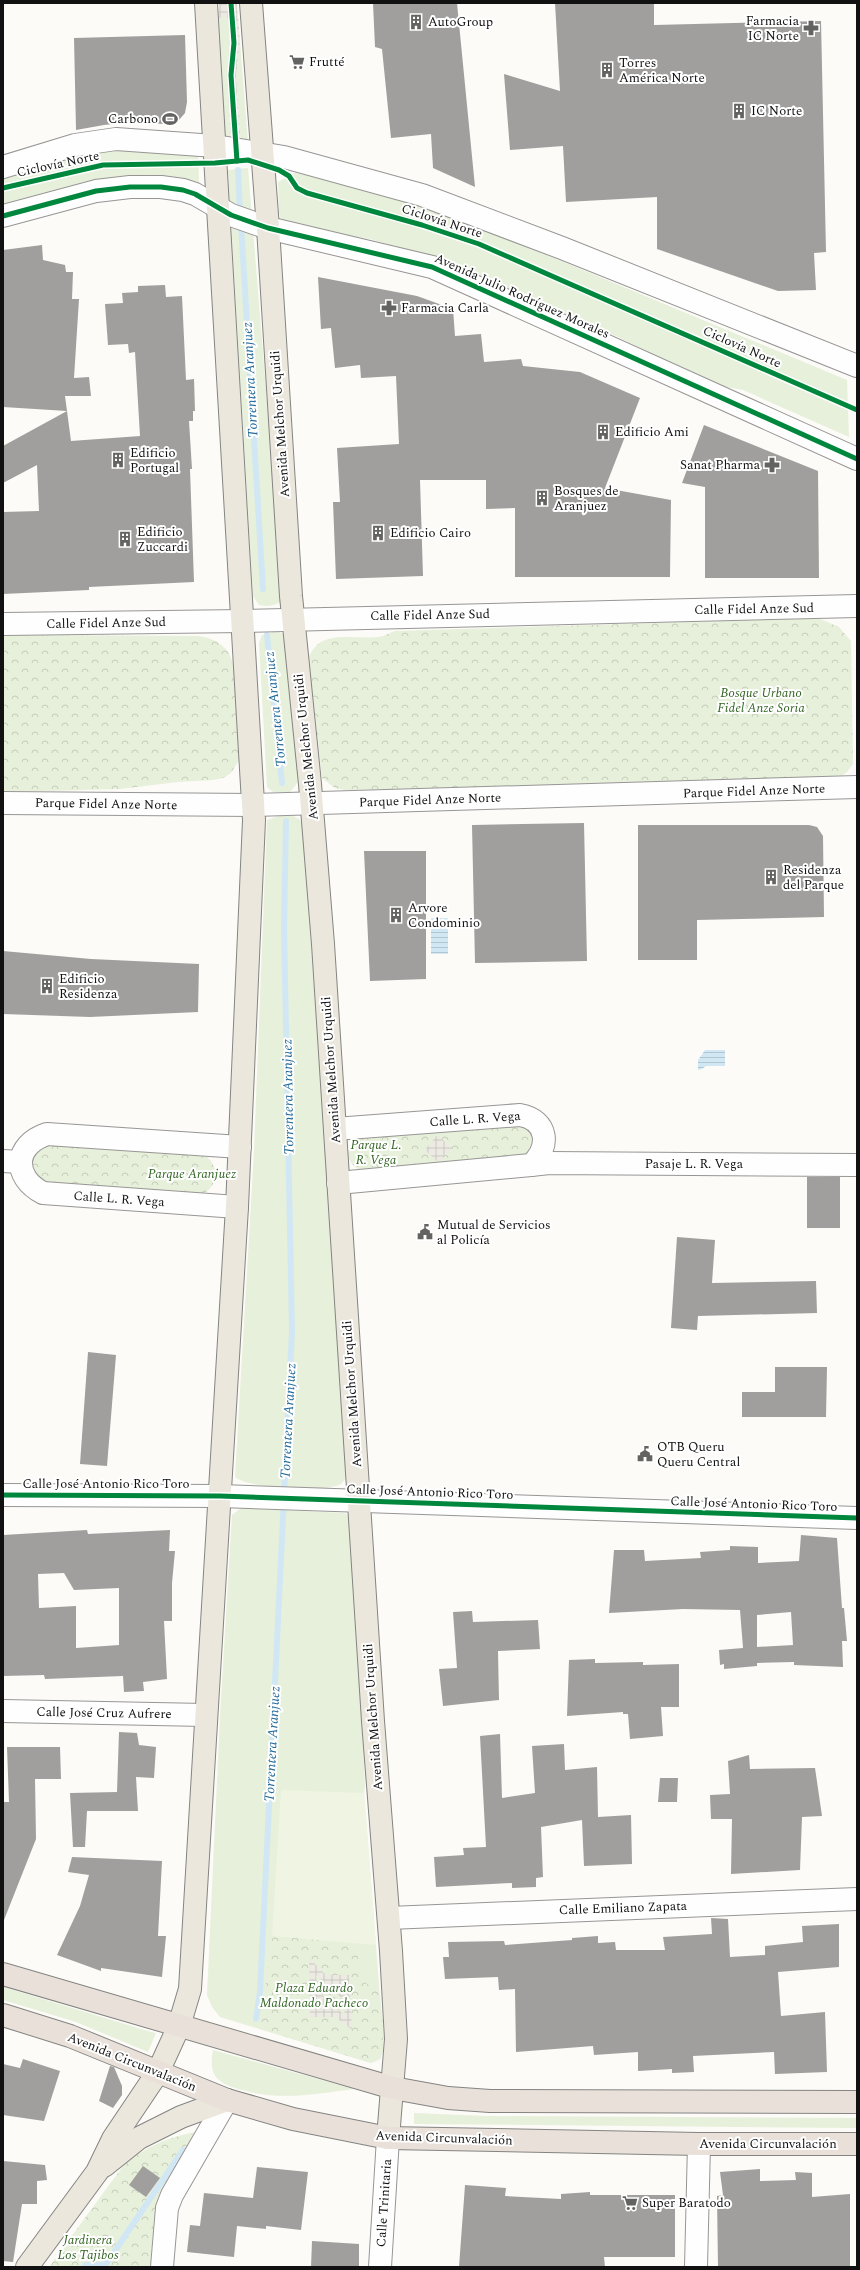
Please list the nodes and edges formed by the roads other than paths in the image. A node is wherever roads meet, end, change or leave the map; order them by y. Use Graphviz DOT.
graph roads {
  1 [pos="206,3"];
  2 [pos="251,3"];
  3 [pos="215,146"];
  4 [pos="262,154"];
  5 [pos="3,167"];
  6 [pos="225,212"];
  7 [pos="3,216"];
  8 [pos="260,225"];
  9 [pos="857,366"];
  10 [pos="857,459"];
  11 [pos="857,606"];
  12 [pos="294,619"];
  13 [pos="243,621"];
  14 [pos="3,624"];
  15 [pos="857,787"];
  16 [pos="3,803"];
  17 [pos="312,804"];
  18 [pos="254,805"];
  19 [pos="335,1129"];
  20 [pos="240,1147"];
  21 [pos="12,1161"];
  22 [pos="531,1165"];
  23 [pos="857,1165"];
  24 [pos="338,1183"];
  25 [pos="237,1207"];
  26 [pos="3,1495"];
  27 [pos="220,1496"];
  28 [pos="359,1500"];
  29 [pos="857,1518"];
  30 [pos="3,1711"];
  31 [pos="205,1715"];
  32 [pos="857,1899"];
  33 [pos="389,1918"];
  34 [pos="3,1974"];
  35 [pos="3,2015"];
  36 [pos="179,2026"];
  37 [pos="158,2072"];
  38 [pos="393,2088"];
  39 [pos="227,2100"];
  40 [pos="857,2102"];
  41 [pos="388,2138"];
  42 [pos="699,2144"];
  43 [pos="857,2144"];
  44 [pos="97,2172"];
  45 [pos="28,2267"];
  46 [pos="162,2267"];
  47 [pos="380,2267"];
  48 [pos="696,2267"];
  1 -- 3 [label="main road"];
  2 -- 4 [label="main road, Avenida Melchor Urquidi"];
  3 -- 4 [label="street"];
  3 -- 5 [label="street"];
  3 -- 6 [label="main road"];
  4 -- 8 [label="main road, Avenida Melchor Urquidi"];
  4 -- 9 [label="street"];
  6 -- 7 [label="street, Avenida Julio Rodríguez Morales"];
  6 -- 8 [label="street, Avenida Julio Rodríguez Morales"];
  6 -- 13 [label="main road"];
  8 -- 10 [label="street, Avenida Julio Rodríguez Morales"];
  8 -- 12 [label="main road, Avenida Melchor Urquidi"];
  11 -- 12 [label="street, Calle Fidel Anze Sud"];
  12 -- 13 [label="street, Calle Fidel Anze Sud"];
  12 -- 17 [label="main road, Avenida Melchor Urquidi"];
  13 -- 14 [label="street, Calle Fidel Anze Sud"];
  13 -- 18 [label="main road"];
  15 -- 17 [label="street, Parque Fidel Anze Norte"];
  16 -- 18 [label="street, Parque Fidel Anze Norte"];
  17 -- 18 [label="street, Parque Fidel Anze Norte"];
  17 -- 19 [label="main road, Avenida Melchor Urquidi"];
  18 -- 20 [label="main road"];
  19 -- 22 [label="street, Calle L. R. Vega"];
  19 -- 24 [label="main road, Avenida Melchor Urquidi"];
  20 -- 21 [label="street, Calle L. R. Vega"];
  20 -- 25 [label="main road"];
  21 -- 25 [label="street, Calle L. R. Vega"];
  22 -- 23 [label="street, Pasaje L. R. Vega"];
  22 -- 24 [label="street"];
  24 -- 28 [label="main road, Avenida Melchor Urquidi"];
  25 -- 27 [label="main road"];
  26 -- 27 [label="street, Calle José Antonio Rico Toro"];
  27 -- 28 [label="street, Calle José Antonio Rico Toro"];
  27 -- 31 [label="main road"];
  28 -- 29 [label="street, Calle José Antonio Rico Toro"];
  28 -- 33 [label="main road, Avenida Melchor Urquidi"];
  30 -- 31 [label="street, Calle José Cruz Aufrere"];
  31 -- 36 [label="main road"];
  32 -- 33 [label="street, Calle Emiliano Zapata"];
  33 -- 38 [label="main road, Avenida Melchor Urquidi"];
  34 -- 36 [label="highway"];
  35 -- 37 [label="highway, Avenida Circunvalación"];
  36 -- 37 [label="main road"];
  36 -- 38 [label="highway"];
  37 -- 39 [label="highway, Avenida Circunvalación"];
  37 -- 44 [label="main road"];
  38 -- 40 [label="highway"];
  38 -- 41 [label="main road, Avenida Melchor Urquidi"];
  39 -- 41 [label="highway, Avenida Circunvalación"];
  39 -- 44 [label="main road"];
  39 -- 46 [label="street"];
  41 -- 42 [label="highway, Avenida Circunvalación"];
  41 -- 47 [label="street, Calle Trinitaria"];
  42 -- 43 [label="highway, Avenida Circunvalación"];
  42 -- 48 [label="street"];
  44 -- 45 [label="main road"];
}
